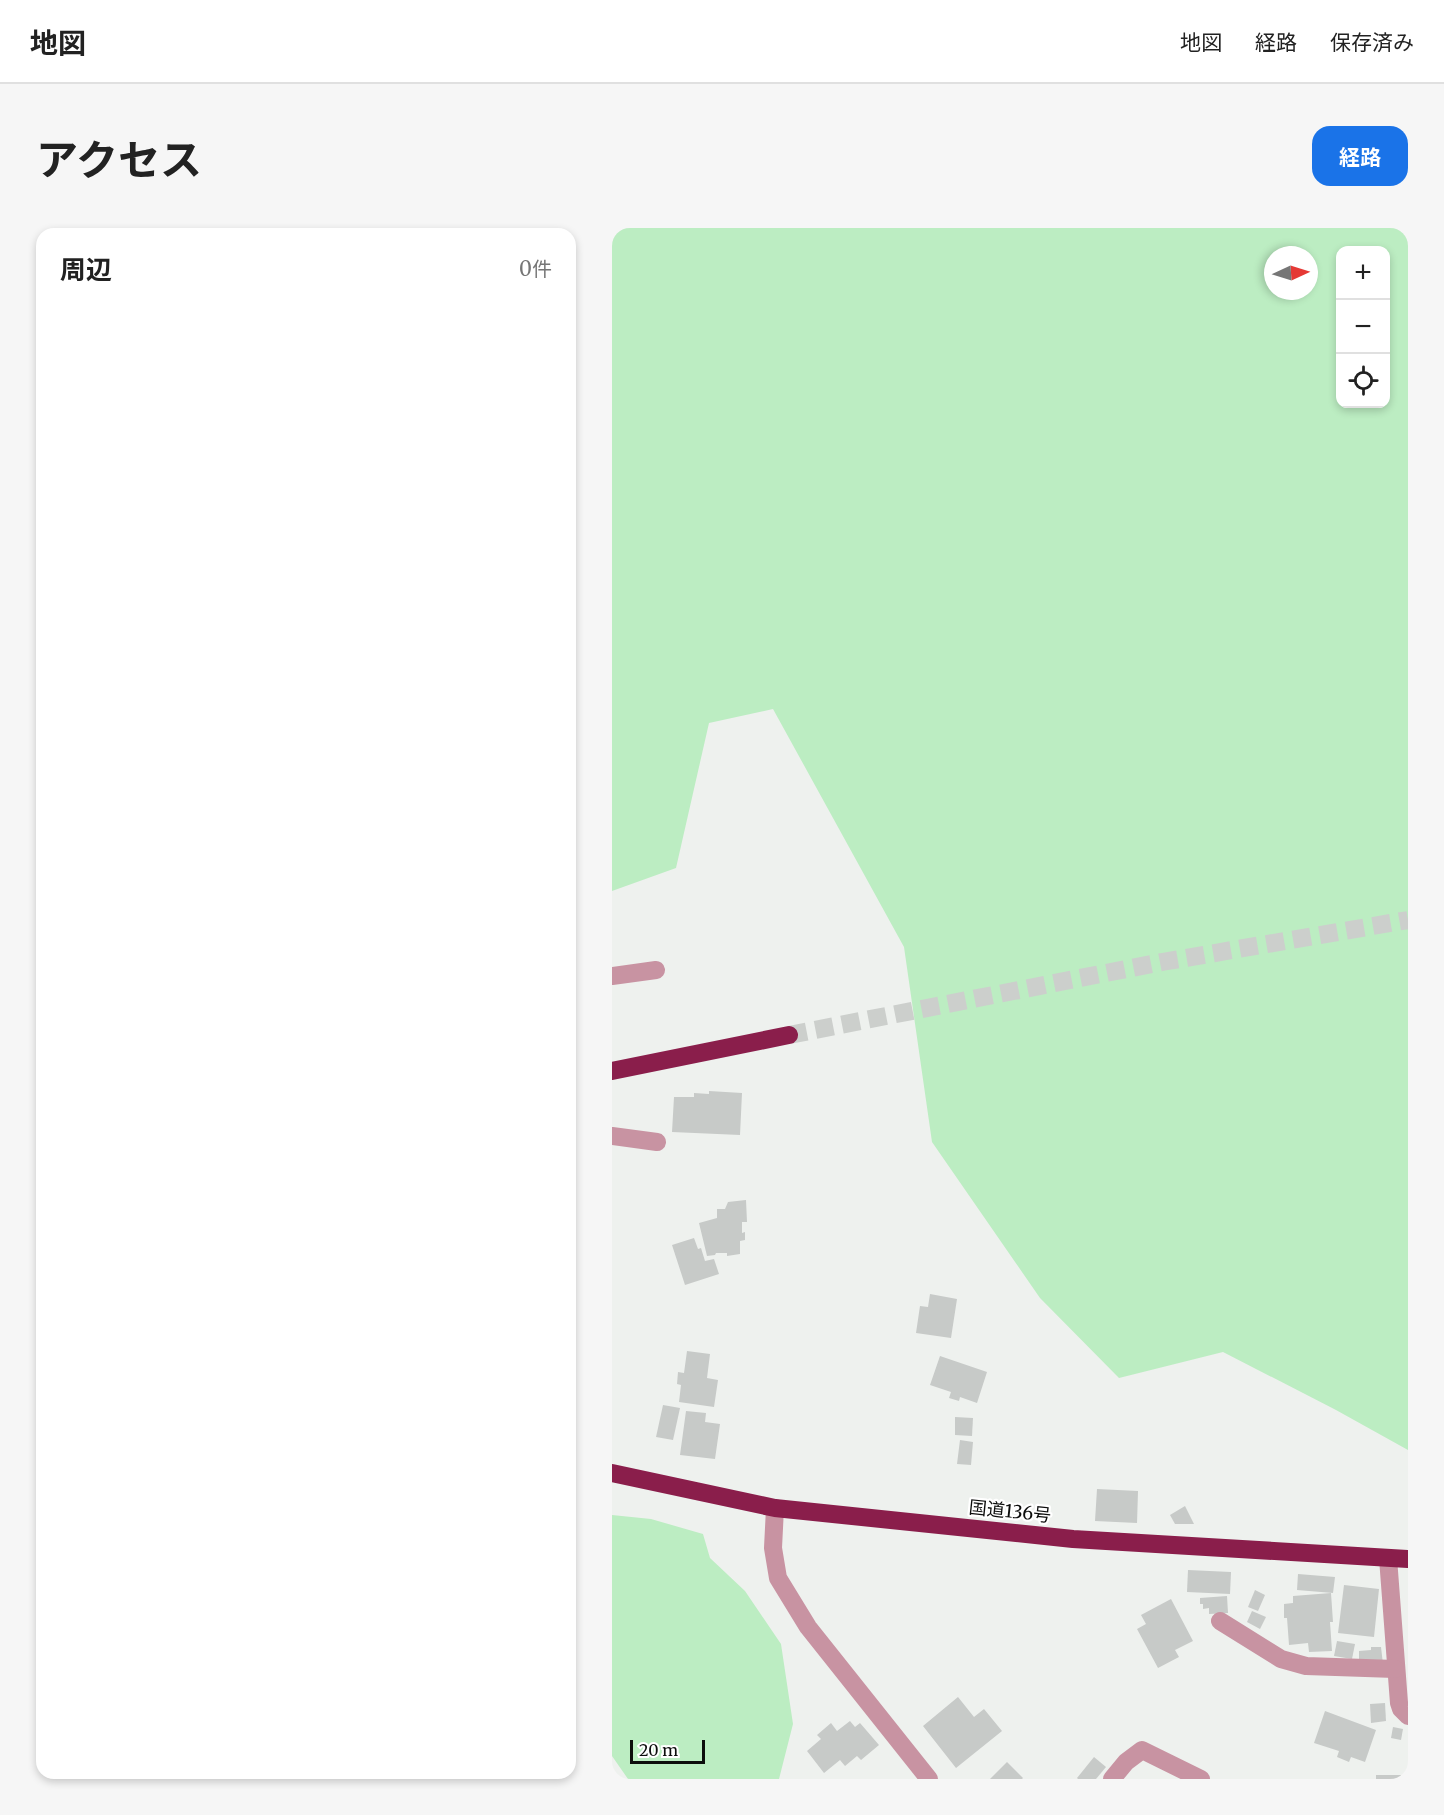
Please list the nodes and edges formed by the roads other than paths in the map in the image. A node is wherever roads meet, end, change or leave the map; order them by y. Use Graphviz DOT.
graph roads {
  1 [pos="656,970"];
  2 [pos="612,976"];
  3 [pos="789,1035"];
  4 [pos="612,1071"];
  5 [pos="612,1136"];
  6 [pos="657,1142"];
  7 [pos="612,1473"];
  8 [pos="775,1508"];
  9 [pos="1388,1557"];
  10 [pos="1408,1559"];
  11 [pos="1220,1621"];
  12 [pos="1395,1670"];
  13 [pos="1408,1716"];
  14 [pos="929,1779"];
  15 [pos="1112,1779"];
  16 [pos="1201,1779"];
  1 -- 2 [label="street"];
  3 -- 4 [label="highway"];
  5 -- 6 [label="street"];
  7 -- 8 [label="highway, 国道136号"];
  8 -- 9 [label="highway, 国道136号"];
  8 -- 14 [label="street"];
  9 -- 10 [label="highway, 国道136号"];
  9 -- 12 [label="street"];
  11 -- 12 [label="street"];
  12 -- 13 [label="street"];
  15 -- 16 [label="street"];
}
